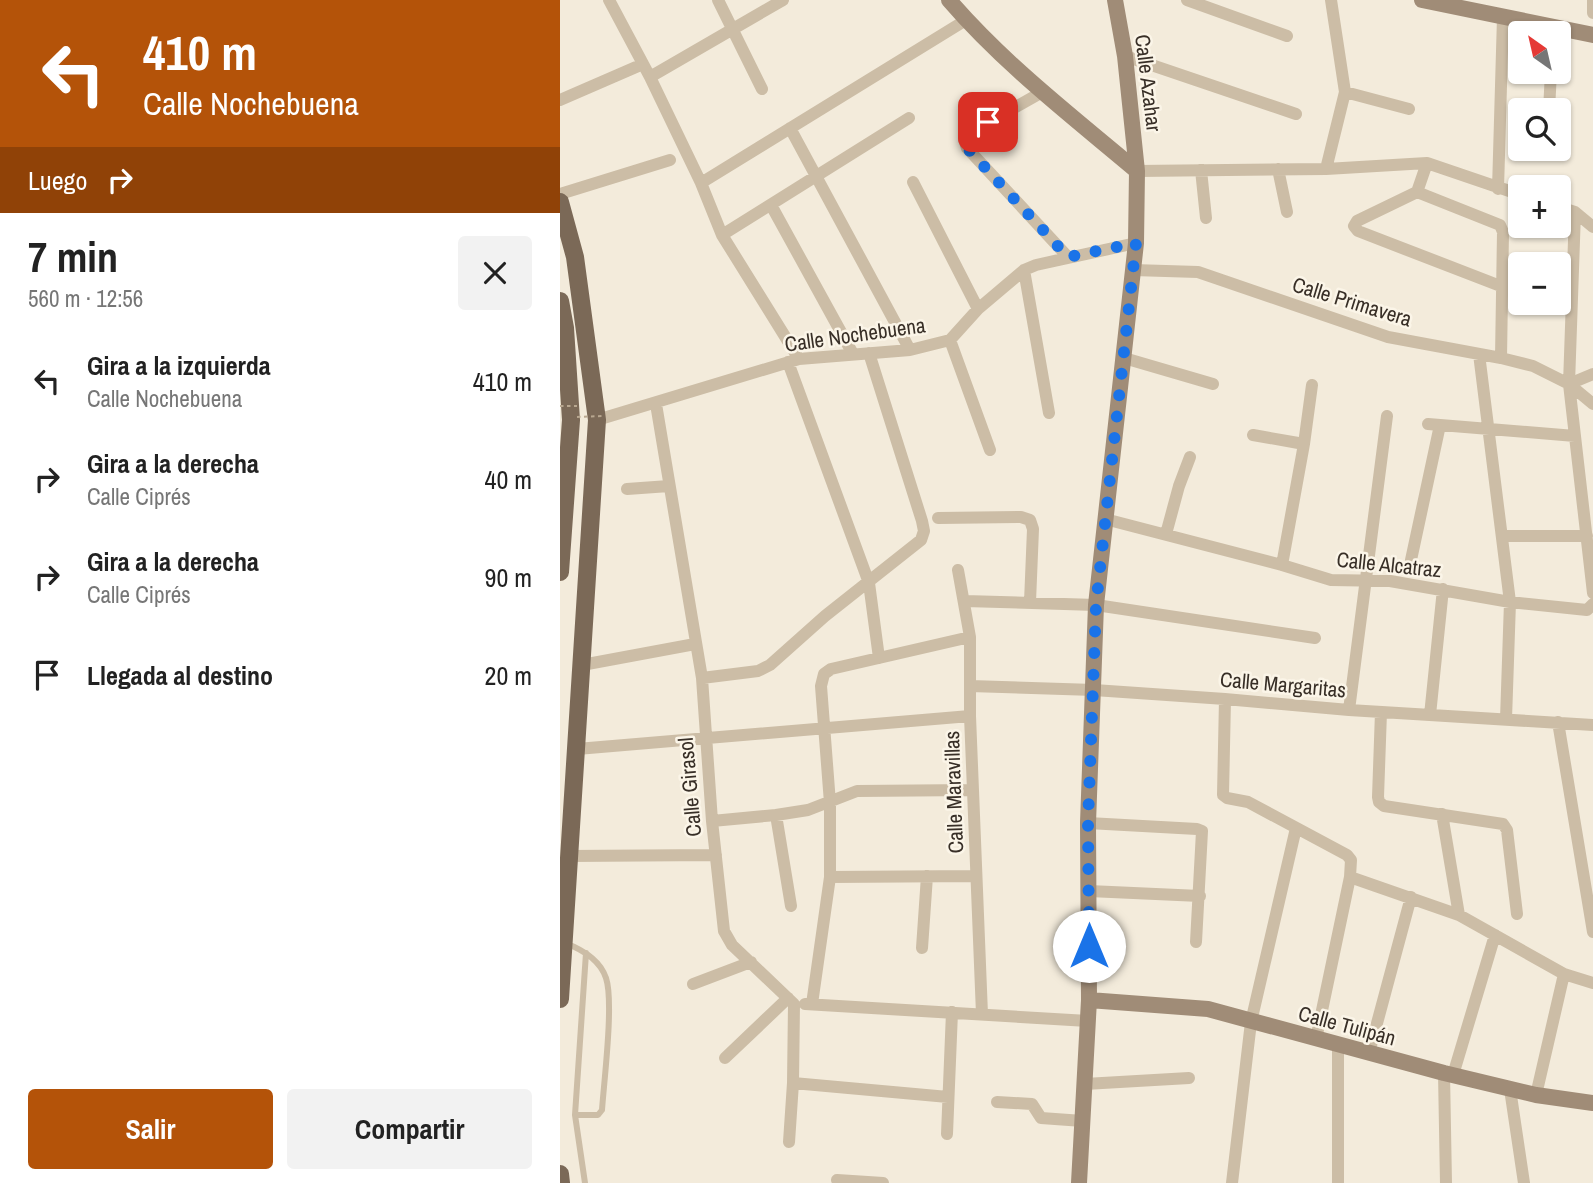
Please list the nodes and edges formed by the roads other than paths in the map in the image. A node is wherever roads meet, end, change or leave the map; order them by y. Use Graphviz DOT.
graph roads {
  1 [pos="610,0"];
  2 [pos="718,0"];
  3 [pos="783,0"];
  4 [pos="949,0"];
  5 [pos="1115,0"];
  6 [pos="1187,0"];
  7 [pos="1331,0"];
  8 [pos="1422,0"];
  9 [pos="1593,0"];
  10 [pos="1593,12"];
  11 [pos="1503,18"];
  12 [pos="966,20"];
  13 [pos="1515,21"];
  14 [pos="732,29"];
  15 [pos="1572,32"];
  16 [pos="1593,35"];
  17 [pos="1287,36"];
  18 [pos="1125,56"];
  19 [pos="643,64"];
  20 [pos="650,77"];
  21 [pos="762,89"];
  22 [pos="1044,92"];
  23 [pos="1345,92"];
  24 [pos="560,100"];
  25 [pos="1409,109"];
  26 [pos="1296,114"];
  27 [pos="909,118"];
  28 [pos="790,128"];
  29 [pos="670,160"];
  30 [pos="1427,163"];
  31 [pos="1278,169"];
  32 [pos="1326,169"];
  33 [pos="1201,170"];
  34 [pos="1137,171"];
  35 [pos="817,177"];
  36 [pos="701,183"];
  37 [pos="913,183"];
  38 [pos="1498,189"];
  39 [pos="1417,192"];
  40 [pos="1508,192"];
  41 [pos="560,194"];
  42 [pos="560,202"];
  43 [pos="771,205"];
  44 [pos="1571,211"];
  45 [pos="1287,212"];
  46 [pos="1576,212"];
  47 [pos="1206,218"];
  48 [pos="1593,227"];
  49 [pos="722,234"];
  50 [pos="1136,243"];
  51 [pos="1068,257"];
  52 [pos="1024,270"];
  53 [pos="1133,270"];
  54 [pos="1503,287"];
  55 [pos="560,301"];
  56 [pos="978,309"];
  57 [pos="950,340"];
  58 [pos="911,350"];
  59 [pos="869,353"];
  60 [pos="853,354"];
  61 [pos="1479,354"];
  62 [pos="1124,358"];
  63 [pos="1501,358"];
  64 [pos="793,360"];
  65 [pos="1593,374"];
  66 [pos="1213,384"];
  67 [pos="1569,384"];
  68 [pos="1312,385"];
  69 [pos="656,404"];
  70 [pos="1593,404"];
  71 [pos="1049,413"];
  72 [pos="1387,416"];
  73 [pos="601,418"];
  74 [pos="1489,430"];
  75 [pos="1253,435"];
  76 [pos="1575,436"];
  77 [pos="1304,444"];
  78 [pos="990,450"];
  79 [pos="1189,457"];
  80 [pos="564,458"];
  81 [pos="669,486"];
  82 [pos="627,489"];
  83 [pos="938,518"];
  84 [pos="1105,519"];
  85 [pos="1166,534"];
  86 [pos="1502,536"];
  87 [pos="1587,536"];
  88 [pos="1411,560"];
  89 [pos="1282,565"];
  90 [pos="958,570"];
  91 [pos="560,572"];
  92 [pos="1364,580"];
  93 [pos="869,583"];
  94 [pos="1443,589"];
  95 [pos="1593,593"];
  96 [pos="965,601"];
  97 [pos="1030,602"];
  98 [pos="1510,602"];
  99 [pos="1096,605"];
  100 [pos="1592,606"];
  101 [pos="970,637"];
  102 [pos="1315,638"];
  103 [pos="695,644"];
  104 [pos="878,658"];
  105 [pos="582,665"];
  106 [pos="702,678"];
  107 [pos="970,686"];
  108 [pos="1094,690"];
  109 [pos="1225,699"];
  110 [pos="1349,710"];
  111 [pos="1381,712"];
  112 [pos="1430,715"];
  113 [pos="569,716"];
  114 [pos="970,716"];
  115 [pos="1506,719"];
  116 [pos="1558,722"];
  117 [pos="1593,725"];
  118 [pos="823,729"];
  119 [pos="705,739"];
  120 [pos="577,749"];
  121 [pos="973,790"];
  122 [pos="830,803"];
  123 [pos="1442,814"];
  124 [pos="776,816"];
  125 [pos="712,821"];
  126 [pos="1088,822"];
  127 [pos="1296,828"];
  128 [pos="716,855"];
  129 [pos="569,856"];
  130 [pos="927,876"];
  131 [pos="976,876"];
  132 [pos="830,877"];
  133 [pos="1350,877"];
  134 [pos="1089,891"];
  135 [pos="1200,896"];
  136 [pos="1411,897"];
  137 [pos="791,906"];
  138 [pos="1517,914"];
  139 [pos="1459,915"];
  140 [pos="1593,932"];
  141 [pos="1495,934"];
  142 [pos="564,942"];
  143 [pos="1196,942"];
  144 [pos="922,948"];
  145 [pos="586,953"];
  146 [pos="751,962"];
  147 [pos="1563,974"];
  148 [pos="1593,983"];
  149 [pos="693,984"];
  150 [pos="560,999"];
  151 [pos="1088,1000"];
  152 [pos="791,1001"];
  153 [pos="812,1004"];
  154 [pos="952,1012"];
  155 [pos="982,1014"];
  156 [pos="1088,1021"];
  157 [pos="1251,1022"];
  158 [pos="1316,1039"];
  159 [pos="1338,1046"];
  160 [pos="1368,1053"];
  161 [pos="725,1058"];
  162 [pos="1449,1074"];
  163 [pos="1189,1078"];
  164 [pos="793,1083"];
  165 [pos="1085,1083"];
  166 [pos="1510,1089"];
  167 [pos="1536,1095"];
  168 [pos="948,1097"];
  169 [pos="997,1102"];
  170 [pos="1593,1103"];
  171 [pos="575,1115"];
  172 [pos="1083,1121"];
  173 [pos="947,1134"];
  174 [pos="789,1142"];
  175 [pos="560,1174"];
  176 [pos="836,1181"];
  177 [pos="561,1183"];
  178 [pos="585,1183"];
  179 [pos="883,1183"];
  180 [pos="1079,1183"];
  181 [pos="1232,1183"];
  182 [pos="1338,1183"];
  183 [pos="1446,1183"];
  184 [pos="1524,1183"];
  1 -- 19 [label="street"];
  2 -- 14 [label="street"];
  3 -- 14 [label="street"];
  4 -- 12 [label="street"];
  5 -- 18 [label="street, Calle Azahar"];
  6 -- 17 [label="street"];
  7 -- 23 [label="street"];
  8 -- 11 [label="street"];
  9 -- 10 [label="street"];
  11 -- 13 [label="street"];
  11 -- 38 [label="street"];
  12 -- 22 [label="street"];
  12 -- 28 [label="street"];
  14 -- 20 [label="street"];
  14 -- 21 [label="street"];
  15 -- 16 [label="street"];
  18 -- 26 [label="street"];
  18 -- 34 [label="street, Calle Azahar"];
  19 -- 20 [label="street"];
  19 -- 24 [label="street"];
  20 -- 36 [label="street"];
  22 -- 34 [label="street"];
  22 -- 51 [label="street"];
  23 -- 25 [label="street"];
  23 -- 32 [label="street"];
  27 -- 35 [label="street"];
  28 -- 35 [label="street"];
  28 -- 36 [label="street"];
  29 -- 41 [label="street"];
  30 -- 32 [label="street"];
  30 -- 38 [label="street"];
  30 -- 39 [label="street"];
  31 -- 32 [label="street"];
  31 -- 33 [label="street"];
  31 -- 45 [label="street"];
  33 -- 34 [label="street"];
  33 -- 47 [label="street"];
  34 -- 50 [label="street, Calle Azahar"];
  35 -- 43 [label="street"];
  35 -- 58 [label="street"];
  36 -- 49 [label="street"];
  37 -- 56 [label="street"];
  38 -- 40 [label="street"];
  39 -- 54 [label="street"];
  39 -- 54 [label="street"];
  42 -- 73 [label="main road"];
  43 -- 49 [label="street"];
  43 -- 60 [label="street"];
  44 -- 46 [label="street"];
  46 -- 48 [label="street"];
  46 -- 67 [label="street"];
  49 -- 64 [label="street"];
  50 -- 51 [label="street, Calle Nochebuena"];
  50 -- 53 [label="street, Calle Azahar"];
  51 -- 52 [label="street, Calle Nochebuena"];
  52 -- 56 [label="street, Calle Nochebuena"];
  52 -- 71 [label="street"];
  53 -- 61 [label="street, Calle Primavera"];
  53 -- 62 [label="street, Calle Azahar"];
  54 -- 63 [label="street"];
  55 -- 80 [label="main road"];
  56 -- 57 [label="street, Calle Nochebuena"];
  57 -- 58 [label="street, Calle Nochebuena"];
  57 -- 78 [label="street"];
  58 -- 59 [label="street, Calle Nochebuena"];
  59 -- 60 [label="street, Calle Nochebuena"];
  59 -- 93 [label="street"];
  60 -- 64 [label="street, Calle Nochebuena"];
  61 -- 63 [label="street, Calle Primavera"];
  61 -- 74 [label="street"];
  62 -- 66 [label="street"];
  62 -- 84 [label="street, Calle Azahar"];
  63 -- 67 [label="street, Calle Primavera"];
  64 -- 69 [label="street, Calle Nochebuena"];
  64 -- 93 [label="street"];
  65 -- 67 [label="street"];
  67 -- 70 [label="street, Calle Primavera"];
  67 -- 76 [label="street"];
  68 -- 77 [label="street"];
  69 -- 73 [label="street, Calle Nochebuena"];
  69 -- 81 [label="street, Calle Girasol"];
  72 -- 92 [label="street"];
  73 -- 105 [label="main road"];
  74 -- 76 [label="street"];
  74 -- 86 [label="street"];
  74 -- 88 [label="street"];
  75 -- 77 [label="street"];
  76 -- 87 [label="street"];
  77 -- 89 [label="street"];
  79 -- 85 [label="street"];
  80 -- 91 [label="main road"];
  81 -- 82 [label="street"];
  81 -- 103 [label="street, Calle Girasol"];
  83 -- 97 [label="street"];
  84 -- 85 [label="street, Calle Alcatraz"];
  84 -- 99 [label="street, Calle Azahar"];
  85 -- 89 [label="street, Calle Alcatraz"];
  86 -- 87 [label="street"];
  86 -- 98 [label="street"];
  87 -- 95 [label="street"];
  89 -- 92 [label="street, Calle Alcatraz"];
  90 -- 96 [label="street, Calle Maravillas"];
  92 -- 94 [label="street, Calle Alcatraz"];
  92 -- 110 [label="street"];
  93 -- 104 [label="street"];
  93 -- 106 [label="street"];
  94 -- 98 [label="street, Calle Alcatraz"];
  94 -- 112 [label="street"];
  96 -- 97 [label="street"];
  96 -- 101 [label="street, Calle Maravillas"];
  97 -- 99 [label="street"];
  98 -- 100 [label="street, Calle Alcatraz"];
  98 -- 115 [label="street"];
  99 -- 102 [label="street"];
  99 -- 108 [label="street, Calle Azahar"];
  101 -- 104 [label="street"];
  101 -- 107 [label="street, Calle Maravillas"];
  103 -- 105 [label="street"];
  103 -- 106 [label="street, Calle Girasol"];
  104 -- 118 [label="street"];
  105 -- 113 [label="main road"];
  106 -- 119 [label="street, Calle Girasol"];
  107 -- 108 [label="street, Calle Margaritas"];
  107 -- 114 [label="street, Calle Maravillas"];
  108 -- 109 [label="street, Calle Margaritas"];
  108 -- 126 [label="street, Calle Azahar"];
  109 -- 110 [label="street, Calle Margaritas"];
  109 -- 127 [label="street"];
  110 -- 111 [label="street, Calle Margaritas"];
  111 -- 112 [label="street, Calle Margaritas"];
  111 -- 123 [label="street"];
  112 -- 115 [label="street, Calle Margaritas"];
  113 -- 120 [label="main road"];
  114 -- 118 [label="street"];
  114 -- 121 [label="street, Calle Maravillas"];
  115 -- 116 [label="street, Calle Margaritas"];
  116 -- 117 [label="street, Calle Margaritas"];
  116 -- 140 [label="street"];
  118 -- 119 [label="street"];
  118 -- 122 [label="street"];
  119 -- 120 [label="street"];
  119 -- 125 [label="street, Calle Girasol"];
  120 -- 129 [label="main road"];
  121 -- 122 [label="street"];
  121 -- 131 [label="street, Calle Maravillas"];
  122 -- 124 [label="street"];
  122 -- 132 [label="street"];
  123 -- 138 [label="street"];
  123 -- 139 [label="street"];
  124 -- 125 [label="street"];
  124 -- 137 [label="street"];
  125 -- 128 [label="street, Calle Girasol"];
  126 -- 134 [label="street, Calle Azahar"];
  126 -- 135 [label="street"];
  127 -- 133 [label="street"];
  127 -- 157 [label="street"];
  128 -- 129 [label="street"];
  128 -- 146 [label="street, Calle Girasol"];
  129 -- 142 [label="main road"];
  130 -- 131 [label="street"];
  130 -- 132 [label="street"];
  130 -- 144 [label="street"];
  131 -- 155 [label="street, Calle Maravillas"];
  132 -- 153 [label="street"];
  133 -- 136 [label="street"];
  133 -- 158 [label="street"];
  134 -- 135 [label="street"];
  134 -- 151 [label="street, Calle Azahar"];
  135 -- 143 [label="street"];
  136 -- 139 [label="street"];
  136 -- 160 [label="street"];
  139 -- 141 [label="street"];
  141 -- 147 [label="street"];
  141 -- 162 [label="street"];
  142 -- 145 [label="lane"];
  142 -- 150 [label="main road"];
  145 -- 171 [label="lane"];
  145 -- 171 [label="lane"];
  146 -- 149 [label="street"];
  146 -- 152 [label="street, Calle Girasol"];
  147 -- 148 [label="street"];
  147 -- 167 [label="street"];
  151 -- 156 [label="street, Calle Azahar"];
  151 -- 157 [label="street, Calle Tulipán"];
  152 -- 153 [label="street"];
  152 -- 161 [label="street"];
  152 -- 164 [label="street"];
  153 -- 154 [label="street"];
  154 -- 155 [label="street"];
  154 -- 168 [label="street"];
  155 -- 156 [label="street"];
  156 -- 165 [label="street, Calle Azahar"];
  157 -- 158 [label="street, Calle Tulipán"];
  157 -- 181 [label="street"];
  158 -- 159 [label="street, Calle Tulipán"];
  159 -- 160 [label="street, Calle Tulipán"];
  159 -- 182 [label="street"];
  160 -- 162 [label="street, Calle Tulipán"];
  162 -- 166 [label="street, Calle Tulipán"];
  162 -- 183 [label="street"];
  163 -- 165 [label="street"];
  164 -- 168 [label="street"];
  164 -- 174 [label="street"];
  165 -- 172 [label="street, Calle Azahar"];
  166 -- 167 [label="street, Calle Tulipán"];
  166 -- 184 [label="street"];
  167 -- 170 [label="street, Calle Tulipán"];
  168 -- 173 [label="street"];
  169 -- 172 [label="street"];
  171 -- 178 [label="lane"];
  172 -- 180 [label="street, Calle Azahar"];
  175 -- 177 [label="main road"];
  176 -- 179 [label="street"];
}
